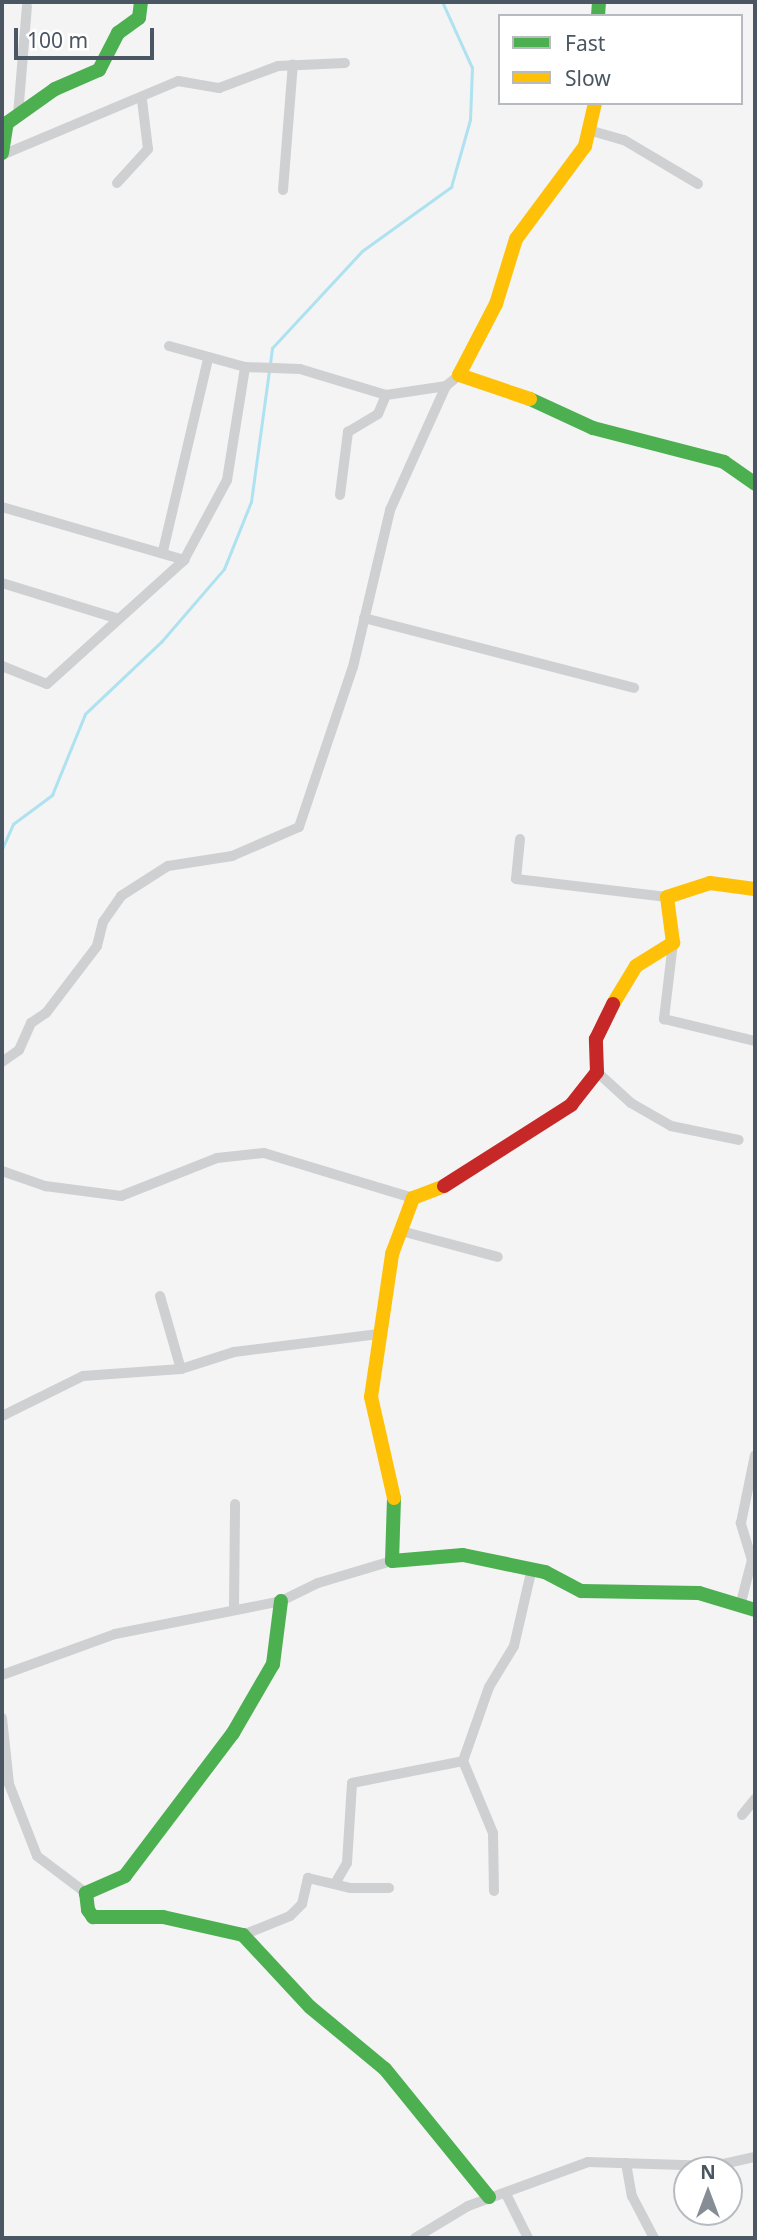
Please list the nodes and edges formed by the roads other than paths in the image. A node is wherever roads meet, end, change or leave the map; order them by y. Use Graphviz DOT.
graph roads {
  1 [pos="141,2"];
  2 [pos="27,6"];
  3 [pos="345,63"];
  4 [pos="293,64"];
  5 [pos="142,100"];
  6 [pos="595,105"];
  7 [pos="18,115"];
  8 [pos="592,131"];
  9 [pos="2,154"];
  10 [pos="117,183"];
  11 [pos="698,184"];
  12 [pos="283,190"];
  13 [pos="169,346"];
  14 [pos="208,359"];
  15 [pos="245,367"];
  16 [pos="459,375"];
  17 [pos="446,386"];
  18 [pos="386,395"];
  19 [pos="755,484"];
  20 [pos="340,495"];
  21 [pos="2,507"];
  22 [pos="163,551"];
  23 [pos="184,560"];
  24 [pos="2,583"];
  25 [pos="364,618"];
  26 [pos="119,619"];
  27 [pos="2,666"];
  28 [pos="634,688"];
  29 [pos="520,839"];
  30 [pos="755,889"];
  31 [pos="667,897"];
  32 [pos="673,943"];
  33 [pos="755,1041"];
  34 [pos="2,1062"];
  35 [pos="597,1072"];
  36 [pos="739,1140"];
  37 [pos="2,1171"];
  38 [pos="413,1198"];
  39 [pos="405,1232"];
  40 [pos="498,1257"];
  41 [pos="160,1296"];
  42 [pos="379,1334"];
  43 [pos="181,1369"];
  44 [pos="2,1416"];
  45 [pos="755,1455"];
  46 [pos="235,1504"];
  47 [pos="392,1561"];
  48 [pos="532,1568"];
  49 [pos="281,1601"];
  50 [pos="234,1606"];
  51 [pos="740,1606"];
  52 [pos="755,1610"];
  53 [pos="2,1675"];
  54 [pos="2,1718"];
  55 [pos="463,1761"];
  56 [pos="755,1799"];
  57 [pos="741,1815"];
  58 [pos="336,1882"];
  59 [pos="389,1888"];
  60 [pos="494,1891"];
  61 [pos="86,1894"];
  62 [pos="243,1935"];
  63 [pos="755,2157"];
  64 [pos="626,2163"];
  65 [pos="506,2194"];
  66 [pos="489,2197"];
  67 [pos="415,2238"];
  68 [pos="528,2238"];
  69 [pos="654,2238"];
  1 -- 7 [label="street"];
  2 -- 7 [label="street"];
  3 -- 4 [label="street"];
  4 -- 5 [label="street"];
  4 -- 12 [label="street"];
  5 -- 9 [label="street"];
  5 -- 10 [label="street"];
  6 -- 8 [label="street"];
  7 -- 9 [label="street"];
  8 -- 11 [label="street"];
  8 -- 16 [label="street"];
  13 -- 14 [label="street"];
  14 -- 15 [label="street"];
  14 -- 22 [label="street"];
  15 -- 18 [label="street"];
  15 -- 23 [label="street"];
  16 -- 17 [label="street"];
  16 -- 19 [label="street"];
  17 -- 18 [label="street"];
  17 -- 25 [label="street"];
  18 -- 20 [label="street"];
  21 -- 22 [label="street"];
  22 -- 23 [label="street"];
  23 -- 26 [label="street"];
  24 -- 26 [label="street"];
  25 -- 28 [label="street"];
  25 -- 34 [label="street"];
  26 -- 27 [label="street"];
  29 -- 31 [label="street"];
  30 -- 31 [label="street"];
  31 -- 32 [label="street"];
  32 -- 33 [label="street"];
  32 -- 35 [label="street"];
  35 -- 36 [label="street"];
  35 -- 38 [label="street"];
  37 -- 38 [label="street"];
  38 -- 39 [label="street"];
  39 -- 40 [label="street"];
  39 -- 42 [label="street"];
  41 -- 43 [label="street"];
  42 -- 43 [label="street"];
  42 -- 47 [label="street"];
  43 -- 44 [label="street"];
  45 -- 51 [label="street"];
  46 -- 50 [label="street"];
  47 -- 48 [label="street"];
  47 -- 49 [label="street"];
  48 -- 51 [label="street"];
  48 -- 55 [label="street"];
  49 -- 50 [label="street"];
  49 -- 61 [label="street"];
  50 -- 53 [label="street"];
  51 -- 52 [label="street"];
  54 -- 61 [label="street"];
  55 -- 58 [label="street"];
  55 -- 60 [label="street"];
  56 -- 57 [label="street"];
  58 -- 59 [label="street"];
  58 -- 62 [label="street"];
  61 -- 62 [label="street"];
  62 -- 66 [label="street"];
  63 -- 64 [label="street"];
  64 -- 65 [label="street"];
  64 -- 69 [label="street"];
  65 -- 66 [label="street"];
  65 -- 68 [label="street"];
  66 -- 67 [label="street"];
}
